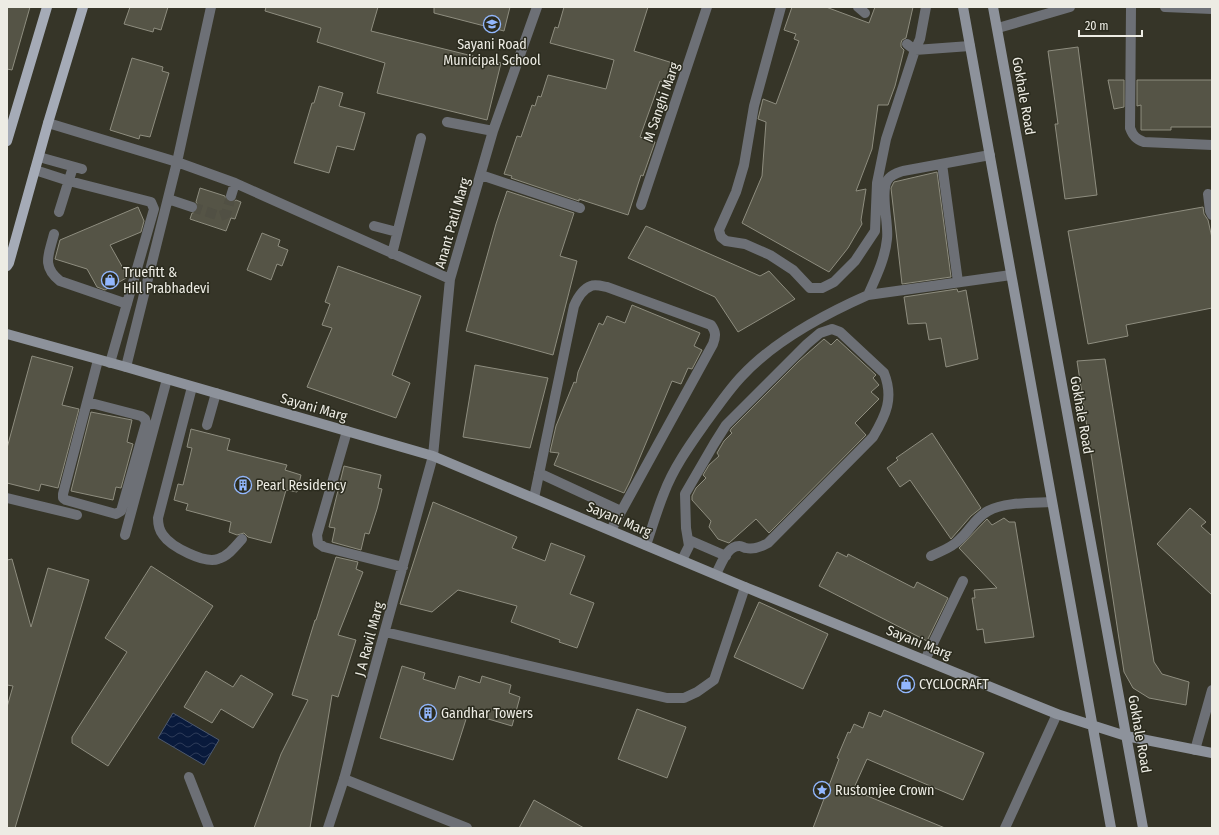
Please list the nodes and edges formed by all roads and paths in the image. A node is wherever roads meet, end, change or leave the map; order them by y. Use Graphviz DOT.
graph roads {
  1 [pos="47,7"];
  2 [pos="84,7"];
  3 [pos="211,7"];
  4 [pos="537,7"];
  5 [pos="707,7"];
  6 [pos="781,7"];
  7 [pos="926,7"];
  8 [pos="963,7"];
  9 [pos="993,7"];
  10 [pos="1070,7"];
  11 [pos="1131,7"];
  12 [pos="1165,7"];
  13 [pos="1212,9"];
  14 [pos="998,28"];
  15 [pos="970,46"];
  16 [pos="911,47"];
  17 [pos="10,120"];
  18 [pos="447,122"];
  19 [pos="48,123"];
  20 [pos="494,131"];
  21 [pos="421,138"];
  22 [pos="7,141"];
  23 [pos="1212,145"];
  24 [pos="990,155"];
  25 [pos="39,157"];
  26 [pos="177,162"];
  27 [pos="942,164"];
  28 [pos="35,170"];
  29 [pos="481,175"];
  30 [pos="69,181"];
  31 [pos="235,183"];
  32 [pos="1208,194"];
  33 [pos="232,196"];
  34 [pos="168,199"];
  35 [pos="641,205"];
  36 [pos="192,207"];
  37 [pos="580,208"];
  38 [pos="59,212"];
  39 [pos="1212,215"];
  40 [pos="374,226"];
  41 [pos="397,232"];
  42 [pos="54,234"];
  43 [pos="392,254"];
  44 [pos="7,266"];
  45 [pos="1011,275"];
  46 [pos="450,280"];
  47 [pos="958,282"];
  48 [pos="868,295"];
  49 [pos="127,304"];
  50 [pos="7,334"];
  51 [pos="98,360"];
  52 [pos="110,363"];
  53 [pos="126,366"];
  54 [pos="167,379"];
  55 [pos="192,386"];
  56 [pos="216,393"];
  57 [pos="87,402"];
  58 [pos="207,425"];
  59 [pos="347,431"];
  60 [pos="433,456"];
  61 [pos="539,473"];
  62 [pos="7,498"];
  63 [pos="534,498"];
  64 [pos="1052,502"];
  65 [pos="621,511"];
  66 [pos="77,515"];
  67 [pos="611,530"];
  68 [pos="125,536"];
  69 [pos="242,539"];
  70 [pos="689,540"];
  71 [pos="646,545"];
  72 [pos="726,556"];
  73 [pos="931,556"];
  74 [pos="682,560"];
  75 [pos="403,567"];
  76 [pos="716,574"];
  77 [pos="963,581"];
  78 [pos="745,587"];
  79 [pos="385,632"];
  80 [pos="925,660"];
  81 [pos="1212,690"];
  82 [pos="1057,714"];
  83 [pos="1092,724"];
  84 [pos="1126,736"];
  85 [pos="1196,750"];
  86 [pos="1212,753"];
  87 [pos="189,777"];
  88 [pos="344,780"];
  89 [pos="209,828"];
  90 [pos="328,828"];
  91 [pos="467,828"];
  92 [pos="1005,828"];
  93 [pos="1111,828"];
  94 [pos="1143,828"];
  1 -- 17 [label="main road"];
  2 -- 19 [label="main road"];
  3 -- 26 [label="street"];
  4 -- 20 [label="street, Anant Patil Marg"];
  5 -- 35 [label="street, M Sanghi Marg"];
  6 -- 16 [label="street"];
  7 -- 16 [label="street"];
  8 -- 15 [label="main road"];
  9 -- 14 [label="main road, Gokhale Road"];
  10 -- 14 [label="street"];
  11 -- 23 [label="street"];
  12 -- 13 [label="street"];
  14 -- 84 [label="main road, Gokhale Road"];
  15 -- 16 [label="street"];
  15 -- 24 [label="main road"];
  17 -- 22 [label="main road"];
  18 -- 20 [label="street"];
  19 -- 25 [label="main road"];
  19 -- 26 [label="street"];
  20 -- 29 [label="street, Anant Patil Marg"];
  21 -- 41 [label="street"];
  24 -- 27 [label="street"];
  24 -- 45 [label="main road"];
  25 -- 28 [label="main road"];
  25 -- 30 [label="street"];
  26 -- 31 [label="street"];
  26 -- 34 [label="street"];
  27 -- 47 [label="street"];
  27 -- 48 [label="street"];
  28 -- 30 [label="street"];
  28 -- 44 [label="main road"];
  29 -- 37 [label="street"];
  29 -- 46 [label="street, Anant Patil Marg"];
  30 -- 38 [label="street"];
  30 -- 49 [label="street"];
  31 -- 33 [label="street"];
  31 -- 43 [label="street"];
  32 -- 39 [label="street"];
  34 -- 36 [label="street"];
  34 -- 53 [label="street"];
  40 -- 41 [label="street"];
  41 -- 43 [label="street"];
  42 -- 49 [label="street"];
  43 -- 46 [label="street"];
  45 -- 47 [label="street"];
  45 -- 64 [label="main road"];
  46 -- 60 [label="street, Anant Patil Marg"];
  47 -- 48 [label="street"];
  48 -- 71 [label="street"];
  49 -- 52 [label="street"];
  50 -- 51 [label="main road, Sayani Marg"];
  51 -- 52 [label="main road, Sayani Marg"];
  51 -- 57 [label="street"];
  52 -- 53 [label="main road, Sayani Marg"];
  53 -- 54 [label="main road, Sayani Marg"];
  54 -- 55 [label="main road, Sayani Marg"];
  54 -- 68 [label="street"];
  55 -- 56 [label="main road, Sayani Marg"];
  55 -- 69 [label="street"];
  56 -- 58 [label="street"];
  56 -- 59 [label="main road, Sayani Marg"];
  57 -- 57 [label="street"];
  59 -- 60 [label="main road, Sayani Marg"];
  59 -- 75 [label="street"];
  60 -- 63 [label="main road, Sayani Marg"];
  60 -- 75 [label="street, J A Ravil Marg"];
  61 -- 63 [label="street"];
  61 -- 65 [label="street"];
  61 -- 65 [label="street"];
  62 -- 66 [label="street"];
  63 -- 67 [label="main road, Sayani Marg"];
  64 -- 73 [label="street"];
  64 -- 83 [label="main road"];
  65 -- 67 [label="street"];
  67 -- 71 [label="main road, Sayani Marg"];
  70 -- 72 [label="street"];
  70 -- 72 [label="street"];
  70 -- 74 [label="street"];
  71 -- 74 [label="main road, Sayani Marg"];
  72 -- 76 [label="street"];
  74 -- 76 [label="main road, Sayani Marg"];
  75 -- 79 [label="street, J A Ravil Marg"];
  76 -- 78 [label="main road, Sayani Marg"];
  77 -- 80 [label="street"];
  78 -- 79 [label="street"];
  78 -- 80 [label="main road, Sayani Marg"];
  79 -- 88 [label="street, J A Ravil Marg"];
  80 -- 82 [label="main road, Sayani Marg"];
  81 -- 85 [label="street"];
  82 -- 83 [label="main road, Sayani Marg"];
  82 -- 92 [label="street"];
  83 -- 84 [label="main road, Sayani Marg"];
  83 -- 93 [label="main road"];
  84 -- 85 [label="main road, Sayani Marg"];
  84 -- 94 [label="main road, Gokhale Road"];
  85 -- 86 [label="main road, Sayani Marg"];
  87 -- 89 [label="street"];
  88 -- 90 [label="street, J A Ravil Marg"];
  88 -- 91 [label="street"];
}
